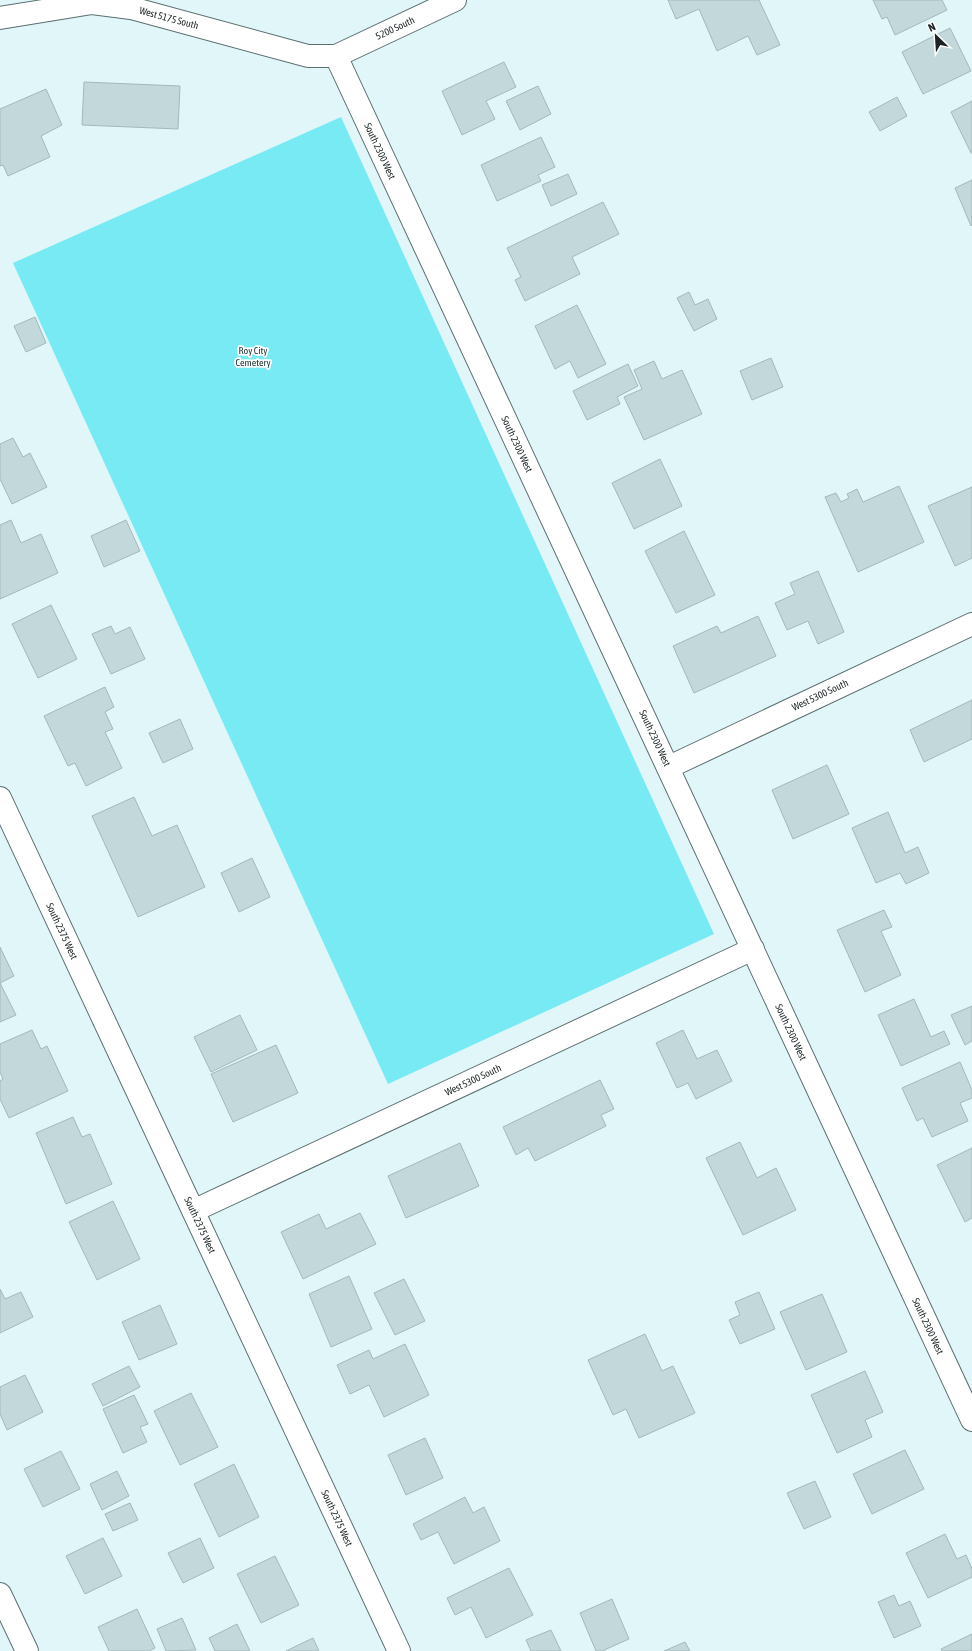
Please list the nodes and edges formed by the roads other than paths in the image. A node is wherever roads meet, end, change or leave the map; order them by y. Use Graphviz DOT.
graph roads {
  1 [pos="455,0"];
  2 [pos="92,2"];
  3 [pos="0,18"];
  4 [pos="336,56"];
  5 [pos="972,624"];
  6 [pos="669,767"];
  7 [pos="0,798"];
  8 [pos="753,949"];
  9 [pos="193,1211"];
  10 [pos="972,1420"];
  11 [pos="0,1594"];
  12 [pos="27,1651"];
  13 [pos="399,1651"];
  1 -- 4 [label="street, 5200 South"];
  2 -- 3 [label="street, West 5175 South"];
  2 -- 4 [label="street, West 5175 South"];
  4 -- 6 [label="street, South 2300 West"];
  5 -- 6 [label="street, West 5300 South"];
  6 -- 8 [label="street, South 2300 West"];
  7 -- 9 [label="street, South 2375 West"];
  8 -- 9 [label="street, West 5300 South"];
  8 -- 10 [label="street, South 2300 West"];
  9 -- 13 [label="street, South 2375 West"];
  11 -- 12 [label="street"];
}
